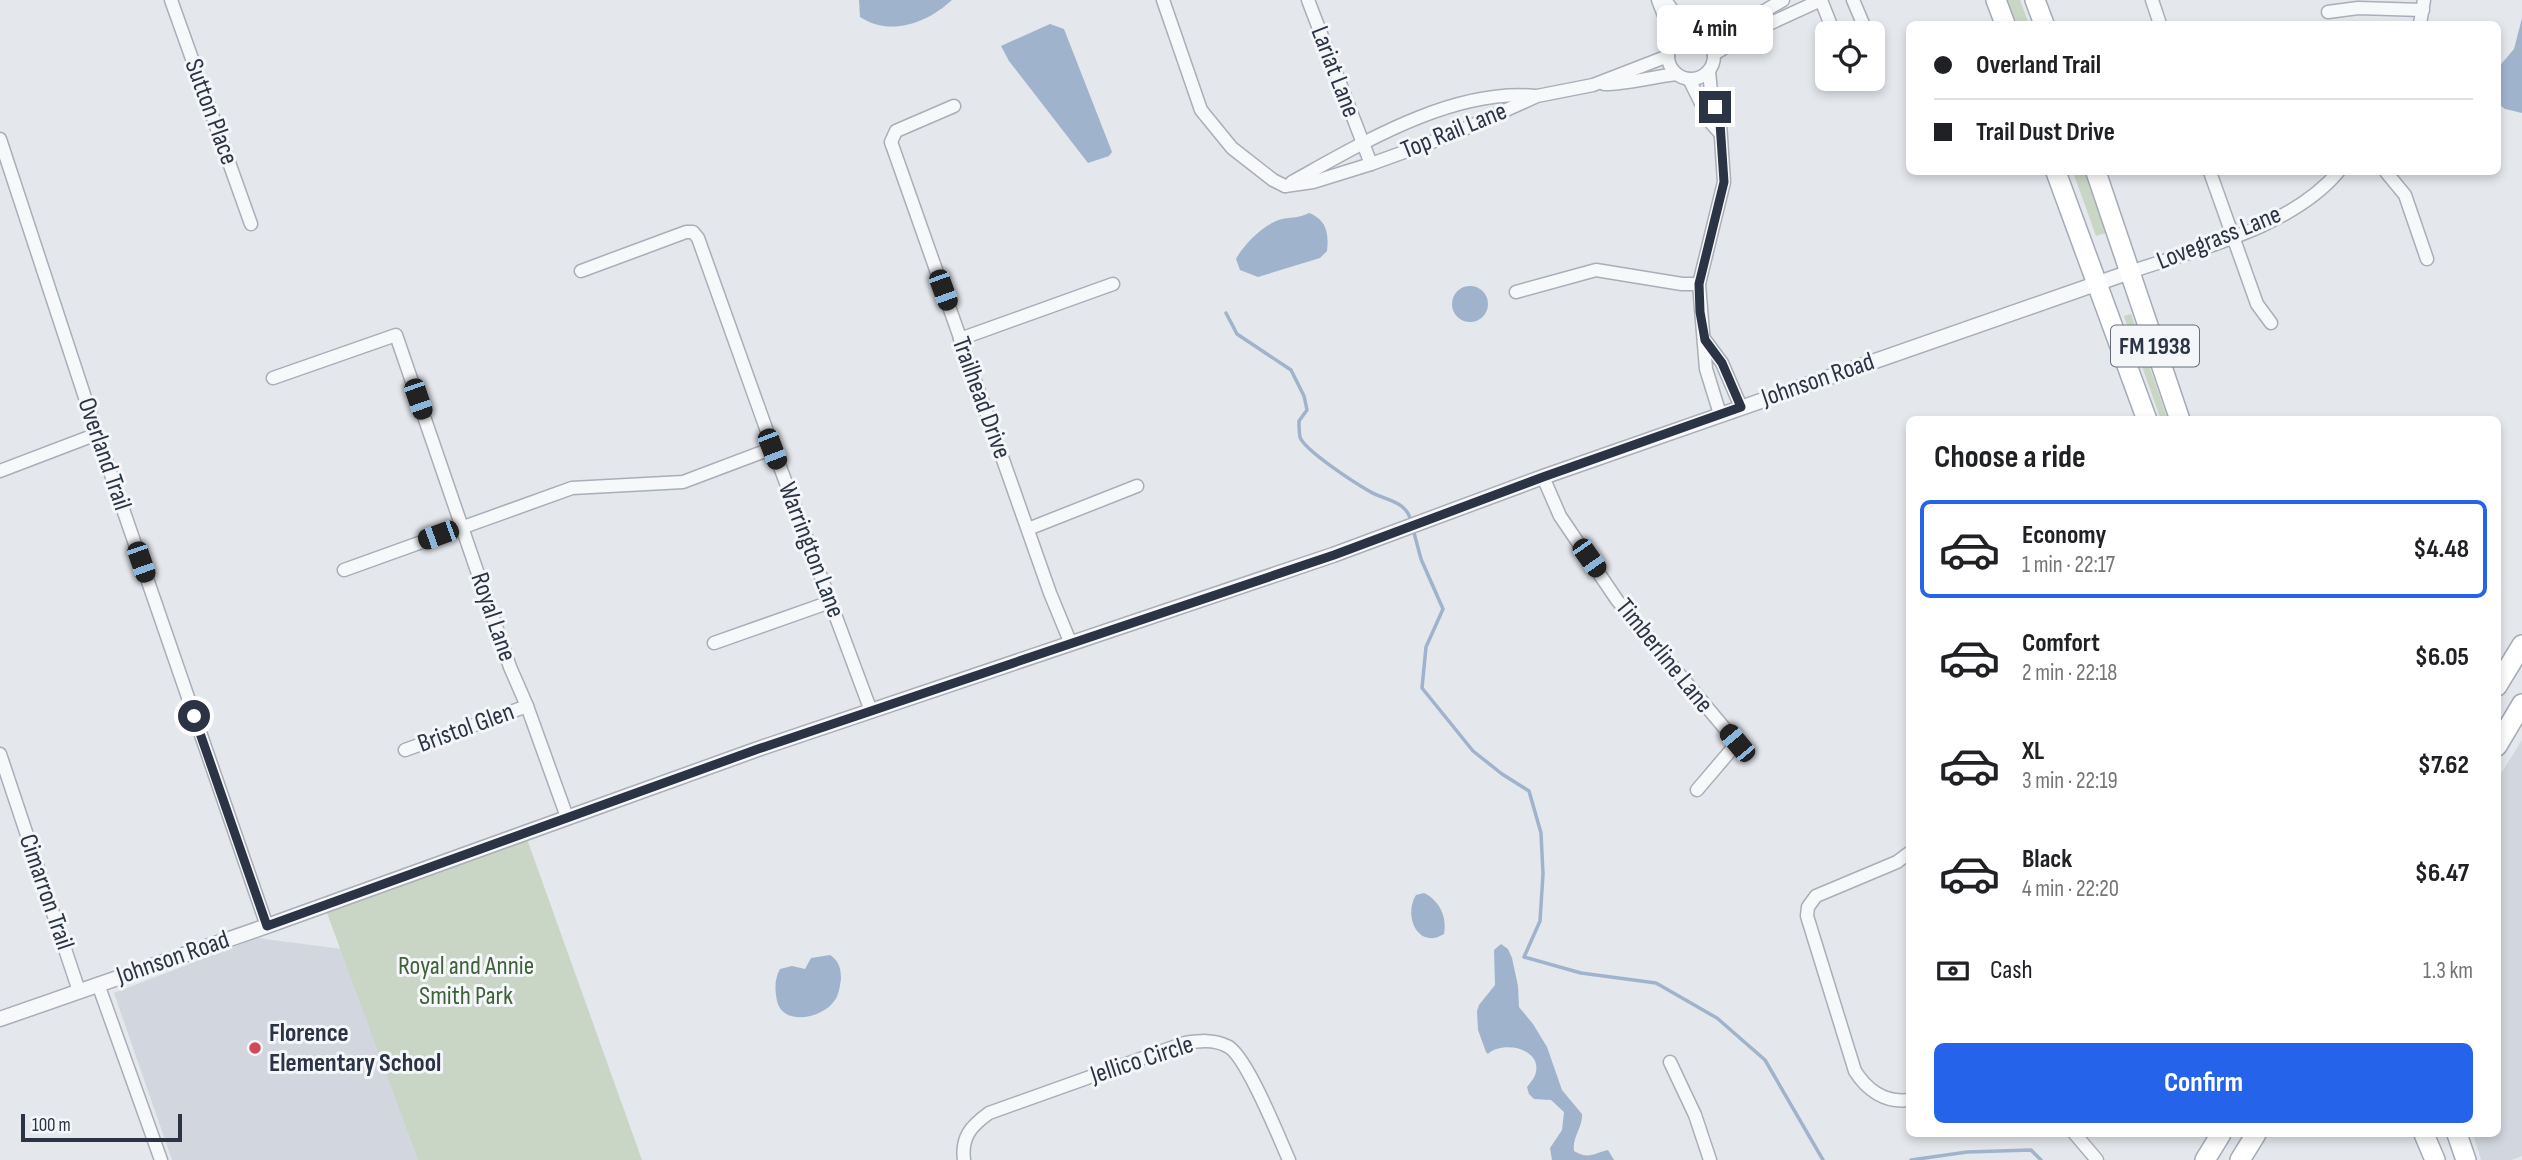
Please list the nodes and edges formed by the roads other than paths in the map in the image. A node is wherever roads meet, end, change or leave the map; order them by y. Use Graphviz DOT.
graph roads {
  1 [pos="171,0"];
  2 [pos="1163,0"];
  3 [pos="1308,0"];
  4 [pos="1658,0"];
  5 [pos="1665,0"];
  6 [pos="1783,0"];
  7 [pos="1821,0"];
  8 [pos="1853,0"];
  9 [pos="1996,0"];
  10 [pos="2035,0"];
  11 [pos="2152,0"];
  12 [pos="2423,5"];
  13 [pos="2328,12"];
  14 [pos="1829,21"];
  15 [pos="1862,21"];
  16 [pos="2004,21"];
  17 [pos="2043,21"];
  18 [pos="2159,21"];
  19 [pos="1689,33"];
  20 [pos="1706,38"];
  21 [pos="1670,50"];
  22 [pos="1714,54"];
  23 [pos="1709,71"];
  24 [pos="1676,74"];
  25 [pos="1689,79"];
  26 [pos="1593,85"];
  27 [pos="1536,96"];
  28 [pos="954,106"];
  29 [pos="1721,133"];
  30 [pos="0,139"];
  31 [pos="1362,143"];
  32 [pos="1371,164"];
  33 [pos="2057,175"];
  34 [pos="2097,175"];
  35 [pos="2211,175"];
  36 [pos="2334,175"];
  37 [pos="2388,175"];
  38 [pos="1285,186"];
  39 [pos="251,224"];
  40 [pos="2233,238"];
  41 [pos="2427,259"];
  42 [pos="581,271"];
  43 [pos="2130,272"];
  44 [pos="2098,283"];
  45 [pos="1114,284"];
  46 [pos="1699,284"];
  47 [pos="1516,292"];
  48 [pos="2271,323"];
  49 [pos="960,340"];
  50 [pos="1705,340"];
  51 [pos="274,378"];
  52 [pos="1741,407"];
  53 [pos="1720,414"];
  54 [pos="2146,416"];
  55 [pos="2179,416"];
  56 [pos="97,434"];
  57 [pos="772,449"];
  58 [pos="0,471"];
  59 [pos="1543,477"];
  60 [pos="1137,486"];
  61 [pos="462,526"];
  62 [pos="1028,529"];
  63 [pos="344,570"];
  64 [pos="830,602"];
  65 [pos="714,643"];
  66 [pos="1071,644"];
  67 [pos="2522,645"];
  68 [pos="2501,679"];
  69 [pos="2522,705"];
  70 [pos="527,706"];
  71 [pos="871,711"];
  72 [pos="2501,739"];
  73 [pos="404,750"];
  74 [pos="0,754"];
  75 [pos="1697,790"];
  76 [pos="567,817"];
  77 [pos="1906,855"];
  78 [pos="267,926"];
  79 [pos="98,984"];
  80 [pos="79,990"];
  81 [pos="0,1018"];
  82 [pos="1670,1062"];
  83 [pos="1906,1100"];
  84 [pos="2078,1137"];
  85 [pos="2219,1137"];
  86 [pos="2254,1137"];
  87 [pos="2425,1137"];
  88 [pos="2458,1137"];
  89 [pos="161,1160"];
  90 [pos="964,1160"];
  91 [pos="1289,1160"];
  92 [pos="1710,1160"];
  93 [pos="2097,1160"];
  94 [pos="2204,1160"];
  95 [pos="2240,1160"];
  96 [pos="2435,1160"];
  97 [pos="2466,1160"];
  1 -- 39 [label="street, Sutton Place"];
  2 -- 38 [label="street"];
  3 -- 31 [label="street, Lariat Lane"];
  4 -- 21 [label="street"];
  5 -- 19 [label="street"];
  6 -- 20 [label="street"];
  7 -- 14 [label="street"];
  7 -- 22 [label="street"];
  8 -- 15 [label="street"];
  9 -- 16 [label="main road"];
  10 -- 17 [label="main road"];
  11 -- 18 [label="street"];
  12 -- 13 [label="street"];
  19 -- 20 [label="street"];
  19 -- 21 [label="street"];
  20 -- 22 [label="street"];
  21 -- 24 [label="street"];
  21 -- 26 [label="street, Top Rail Lane"];
  22 -- 23 [label="street"];
  23 -- 25 [label="street"];
  23 -- 29 [label="street"];
  24 -- 25 [label="street"];
  24 -- 26 [label="street, Top Rail Lane"];
  25 -- 29 [label="street"];
  26 -- 27 [label="street, Top Rail Lane"];
  27 -- 31 [label="street, Top Rail Lane"];
  27 -- 32 [label="street, Top Rail Lane"];
  28 -- 49 [label="street, Trailhead Drive"];
  29 -- 46 [label="street"];
  30 -- 56 [label="street, Overland Trail"];
  31 -- 32 [label="street, Top Rail Lane"];
  31 -- 38 [label="street, Top Rail Lane"];
  32 -- 38 [label="street, Top Rail Lane"];
  33 -- 44 [label="main road, FM 1938"];
  34 -- 43 [label="main road, FM 1938"];
  35 -- 40 [label="street"];
  36 -- 40 [label="street, Lovegrass Lane"];
  37 -- 41 [label="street"];
  40 -- 43 [label="street, Lovegrass Lane"];
  40 -- 48 [label="street"];
  42 -- 57 [label="street, Warrington Lane"];
  43 -- 44 [label="street, Johnson Road"];
  43 -- 55 [label="main road, FM 1938"];
  44 -- 52 [label="street, Johnson Road"];
  44 -- 54 [label="main road, FM 1938"];
  45 -- 49 [label="street"];
  46 -- 47 [label="street"];
  46 -- 50 [label="street"];
  49 -- 62 [label="street, Trailhead Drive"];
  50 -- 52 [label="street"];
  50 -- 53 [label="street"];
  51 -- 61 [label="street, Royal Lane"];
  52 -- 53 [label="street, Johnson Road"];
  53 -- 59 [label="street, Johnson Road"];
  56 -- 58 [label="street"];
  56 -- 78 [label="street, Overland Trail"];
  57 -- 61 [label="street"];
  57 -- 64 [label="street, Warrington Lane"];
  59 -- 66 [label="street, Johnson Road"];
  59 -- 75 [label="street, Timberline Lane"];
  60 -- 62 [label="street"];
  61 -- 63 [label="street"];
  61 -- 70 [label="street, Royal Lane"];
  62 -- 66 [label="street, Trailhead Drive"];
  64 -- 65 [label="street"];
  64 -- 71 [label="street, Warrington Lane"];
  66 -- 71 [label="street, Johnson Road"];
  67 -- 68 [label="main road"];
  69 -- 72 [label="main road"];
  70 -- 73 [label="street, Bristol Glen"];
  70 -- 76 [label="street, Royal Lane"];
  71 -- 76 [label="street, Johnson Road"];
  74 -- 80 [label="street, Cimarron Trail"];
  76 -- 78 [label="street, Johnson Road"];
  77 -- 83 [label="street"];
  78 -- 79 [label="street, Johnson Road"];
  79 -- 80 [label="street, Johnson Road"];
  79 -- 89 [label="street"];
  80 -- 81 [label="street, Johnson Road"];
  82 -- 92 [label="street"];
  84 -- 93 [label="street"];
  85 -- 94 [label="main road"];
  86 -- 95 [label="main road"];
  87 -- 96 [label="main road"];
  88 -- 97 [label="main road"];
  90 -- 91 [label="street, Jellico Circle"];
}
